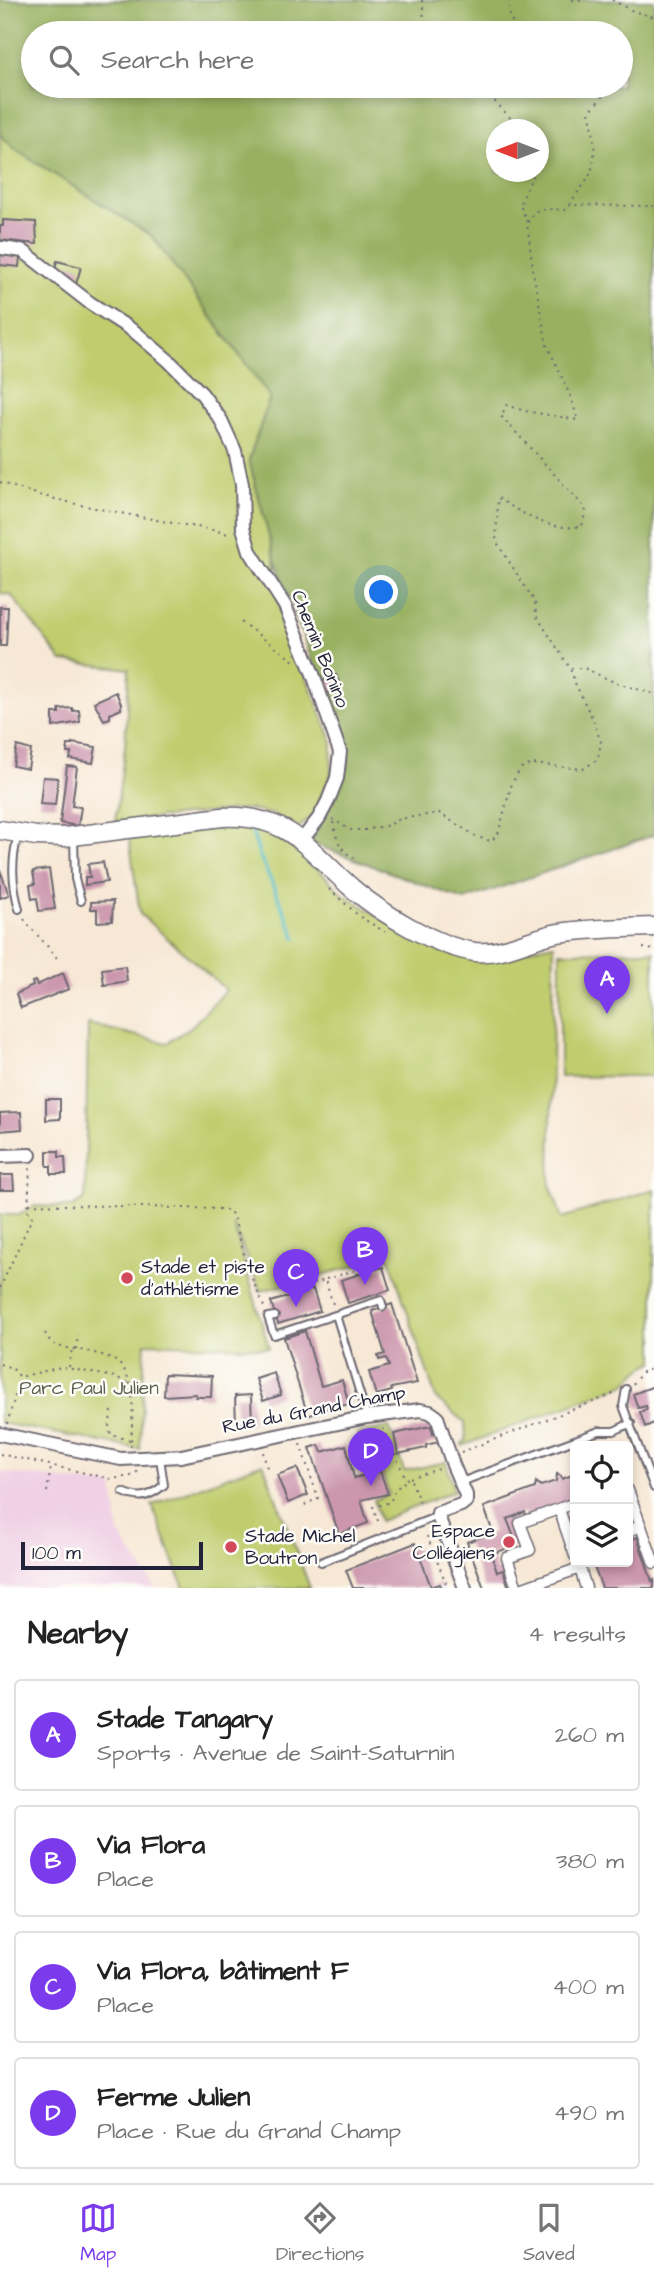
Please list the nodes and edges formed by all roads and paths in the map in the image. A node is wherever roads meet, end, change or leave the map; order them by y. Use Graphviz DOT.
graph roads {
  1 [pos="422,0"];
  2 [pos="508,0"];
  3 [pos="572,0"];
  4 [pos="585,0"];
  5 [pos="612,0"];
  6 [pos="654,17"];
  7 [pos="424,21"];
  8 [pos="512,21"];
  9 [pos="491,98"];
  10 [pos="600,98"];
  11 [pos="512,119"];
  12 [pos="530,182"];
  13 [pos="570,205"];
  14 [pos="654,206"];
  15 [pos="527,223"];
  16 [pos="2,248"];
  17 [pos="0,482"];
  18 [pos="231,535"];
  19 [pos="241,622"];
  20 [pos="298,665"];
  21 [pos="570,668"];
  22 [pos="654,694"];
  23 [pos="0,830"];
  24 [pos="18,833"];
  25 [pos="74,836"];
  26 [pos="302,840"];
  27 [pos="357,860"];
  28 [pos="80,901"];
  29 [pos="19,909"];
  30 [pos="654,927"];
  31 [pos="643,948"];
  32 [pos="654,950"];
  33 [pos="59,961"];
  34 [pos="30,1155"];
  35 [pos="0,1156"];
  36 [pos="29,1204"];
  37 [pos="358,1275"];
  38 [pos="326,1280"];
  39 [pos="0,1288"];
  40 [pos="292,1295"];
  41 [pos="383,1307"];
  42 [pos="336,1315"];
  43 [pos="272,1317"];
  44 [pos="46,1334"];
  45 [pos="78,1335"];
  46 [pos="74,1350"];
  47 [pos="0,1364"];
  48 [pos="69,1368"];
  49 [pos="654,1368"];
  50 [pos="20,1377"];
  51 [pos="130,1383"];
  52 [pos="626,1389"];
  53 [pos="112,1411"];
  54 [pos="368,1417"];
  55 [pos="381,1422"];
  56 [pos="631,1423"];
  57 [pos="3,1435"];
  58 [pos="131,1440"];
  59 [pos="299,1440"];
  60 [pos="262,1449"];
  61 [pos="0,1450"];
  62 [pos="160,1458"];
  63 [pos="131,1459"];
  64 [pos="452,1461"];
  65 [pos="51,1466"];
  66 [pos="267,1468"];
  67 [pos="410,1478"];
  68 [pos="406,1479"];
  69 [pos="459,1482"];
  70 [pos="654,1488"];
  71 [pos="47,1492"];
  72 [pos="124,1492"];
  73 [pos="572,1504"];
  74 [pos="633,1504"];
  75 [pos="421,1506"];
  76 [pos="301,1507"];
  77 [pos="559,1509"];
  78 [pos="438,1517"];
  79 [pos="377,1521"];
  80 [pos="641,1526"];
  81 [pos="633,1529"];
  82 [pos="427,1536"];
  83 [pos="570,1541"];
  84 [pos="570,1561"];
  85 [pos="321,1562"];
  86 [pos="654,1563"];
  87 [pos="579,1567"];
  88 [pos="447,1588"];
  89 [pos="465,1588"];
  90 [pos="520,1588"];
  91 [pos="586,1588"];
  1 -- 7 [label="path"];
  2 -- 8 [label="path"];
  3 -- 4 [label="path"];
  5 -- 6 [label="path"];
  9 -- 11 [label="path"];
  10 -- 13 [label="path"];
  12 -- 15 [label="path"];
  13 -- 14 [label="path"];
  13 -- 15 [label="path"];
  15 -- 21 [label="path"];
  16 -- 26 [label="street, Chemin Bonino"];
  17 -- 18 [label="path"];
  19 -- 20 [label="path"];
  21 -- 22 [label="path"];
  21 -- 27 [label="path"];
  23 -- 24 [label="main road"];
  24 -- 25 [label="main road"];
  24 -- 29 [label="lane"];
  25 -- 26 [label="main road"];
  25 -- 28 [label="lane"];
  26 -- 30 [label="main road"];
  29 -- 33 [label="path"];
  31 -- 32 [label="path"];
  34 -- 35 [label="street"];
  34 -- 36 [label="path"];
  36 -- 39 [label="path"];
  36 -- 43 [label="path"];
  37 -- 38 [label="path"];
  38 -- 40 [label="path"];
  38 -- 42 [label="path"];
  41 -- 42 [label="lane"];
  42 -- 43 [label="lane"];
  42 -- 54 [label="lane"];
  44 -- 46 [label="path"];
  45 -- 46 [label="path"];
  46 -- 48 [label="path"];
  46 -- 51 [label="path"];
  47 -- 50 [label="path"];
  48 -- 50 [label="path"];
  48 -- 51 [label="path"];
  49 -- 52 [label="path"];
  50 -- 57 [label="path"];
  51 -- 58 [label="path"];
  52 -- 56 [label="lane"];
  52 -- 64 [label="path"];
  53 -- 58 [label="path"];
  54 -- 62 [label="street, Rue du Grand Champ"];
  54 -- 64 [label="street, Rue du Grand Champ"];
  55 -- 68 [label="path"];
  56 -- 69 [label="lane"];
  56 -- 70 [label="lane"];
  57 -- 61 [label="street"];
  57 -- 63 [label="street, Rue du Grand Champ"];
  58 -- 63 [label="path"];
  59 -- 76 [label="path"];
  60 -- 66 [label="path"];
  62 -- 63 [label="street, Rue du Grand Champ"];
  62 -- 72 [label="lane"];
  64 -- 67 [label="path"];
  64 -- 69 [label="street, Rue du Grand Champ"];
  65 -- 71 [label="path"];
  67 -- 68 [label="path"];
  67 -- 75 [label="path"];
  68 -- 79 [label="path"];
  69 -- 78 [label="street, Rue du Grand Champ"];
  73 -- 77 [label="street"];
  74 -- 80 [label="street"];
  77 -- 83 [label="street"];
  77 -- 90 [label="street"];
  78 -- 85 [label="lane"];
  78 -- 89 [label="street"];
  80 -- 81 [label="street"];
  80 -- 86 [label="street"];
  82 -- 88 [label="path"];
  84 -- 90 [label="street"];
  87 -- 91 [label="street"];
}
